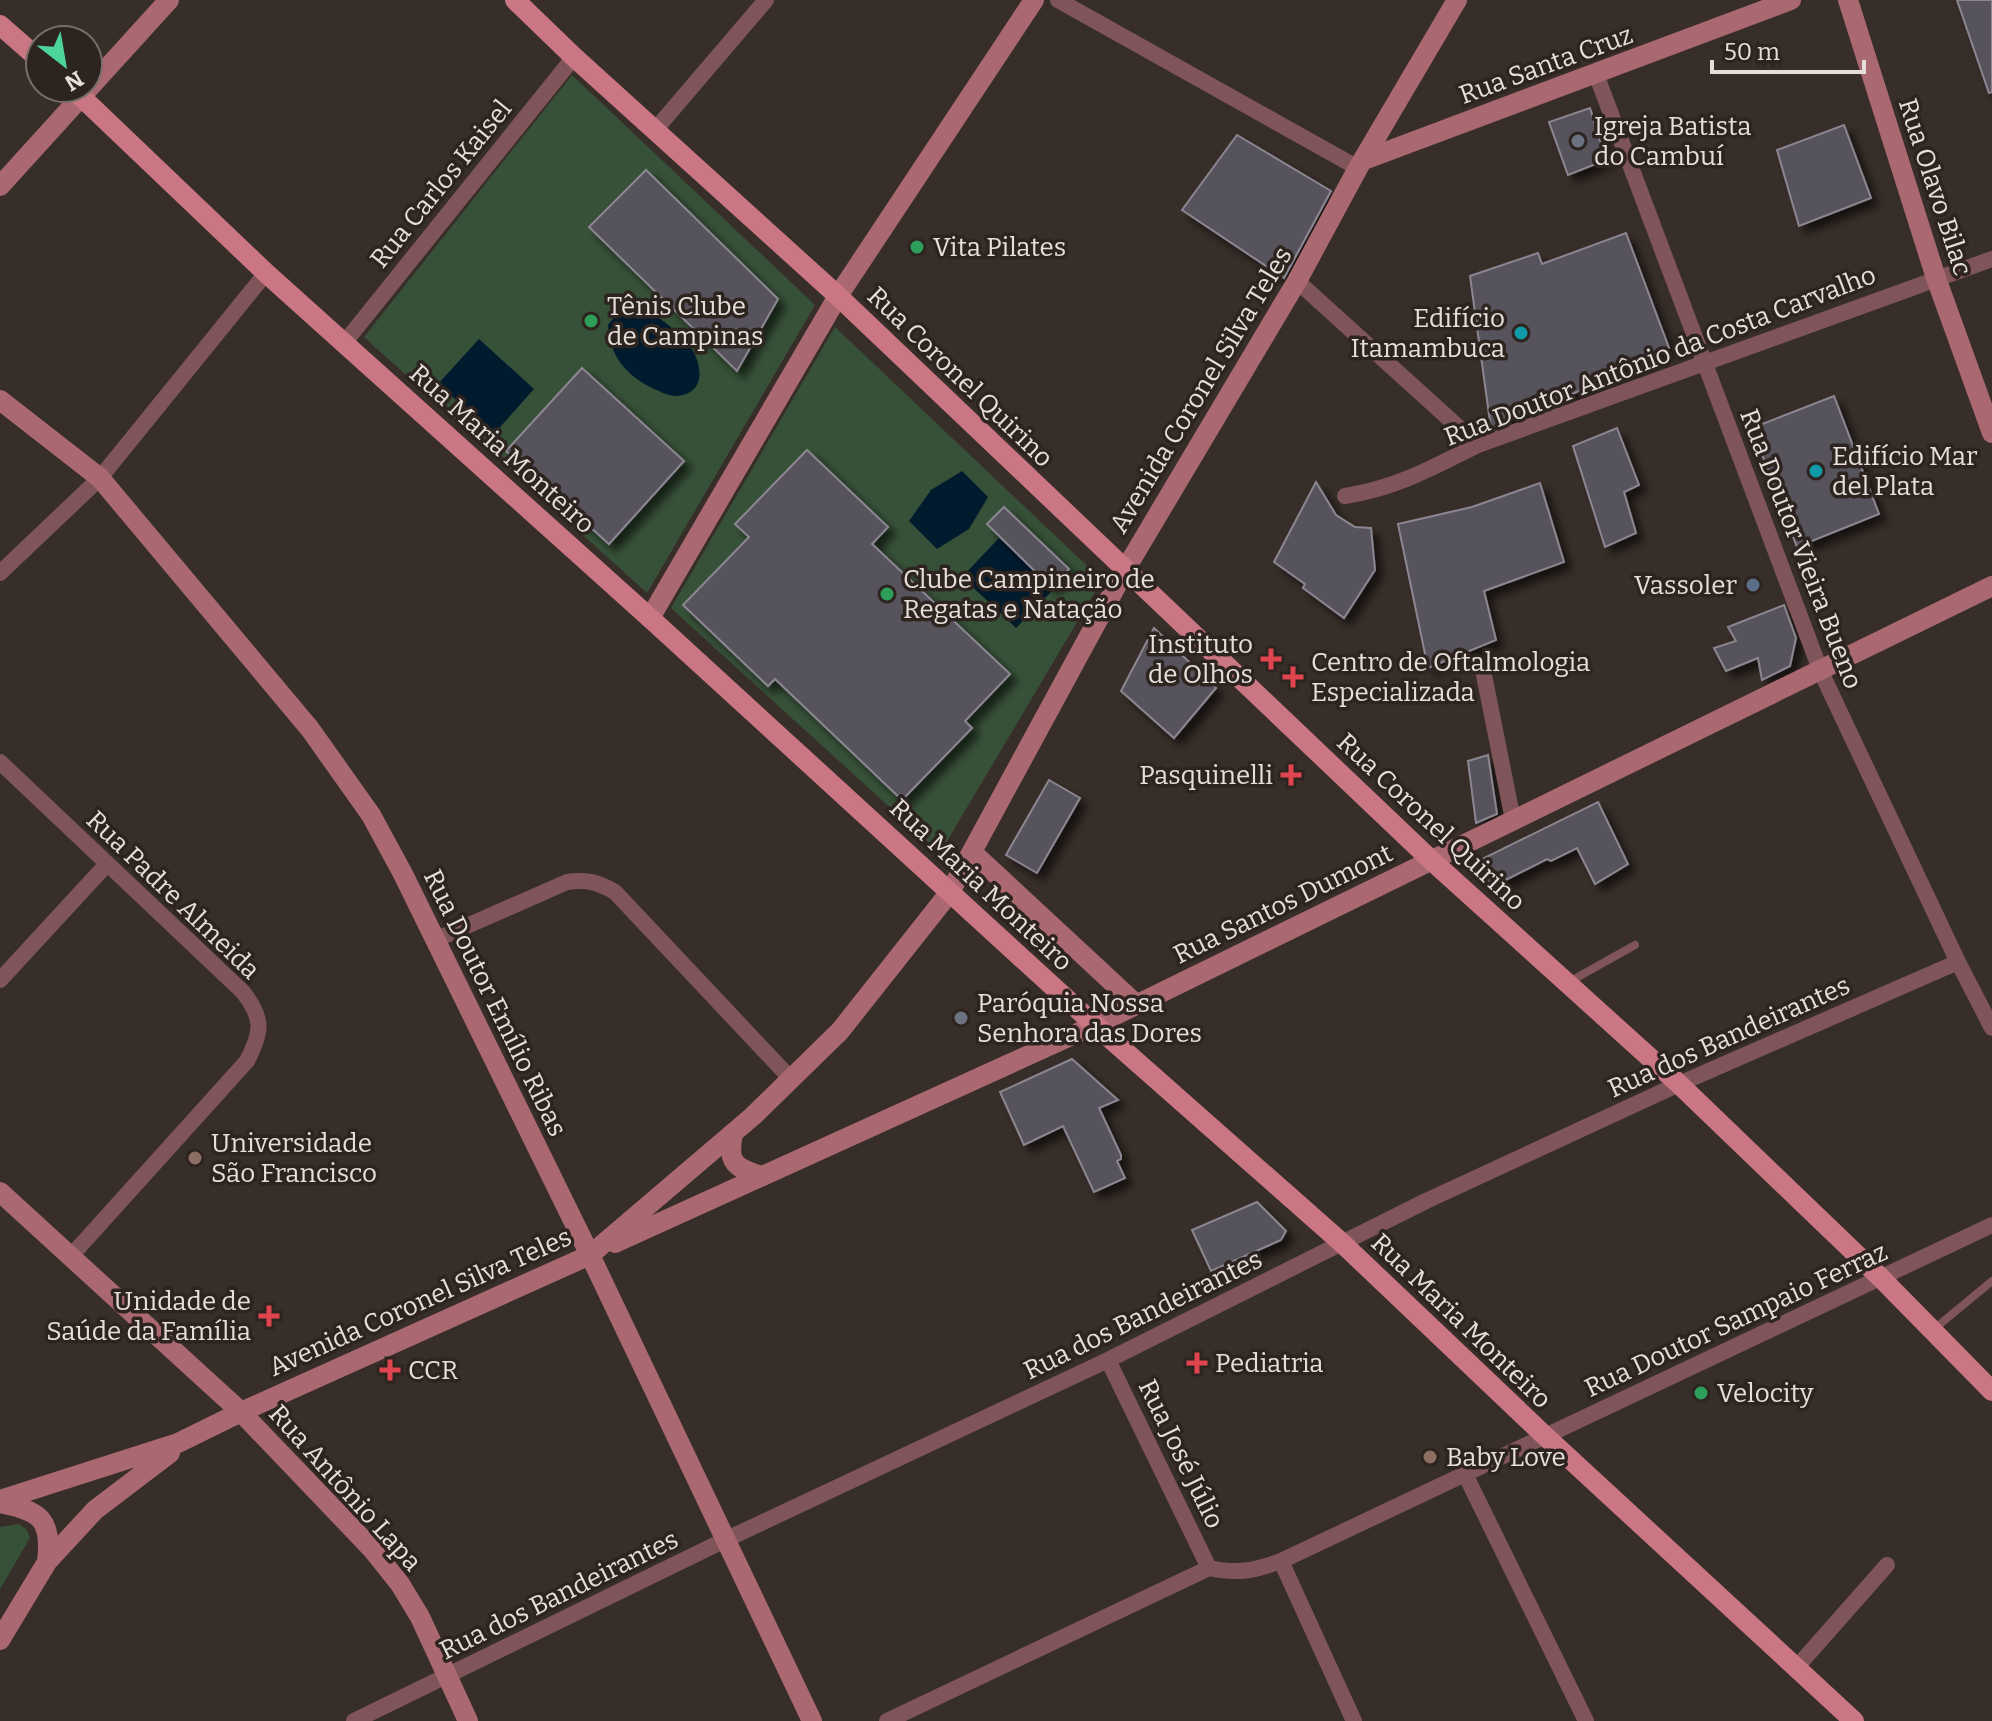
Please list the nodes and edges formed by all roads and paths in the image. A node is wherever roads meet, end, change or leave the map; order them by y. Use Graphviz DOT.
graph roads {
  1 [pos="169,0"];
  2 [pos="515,0"];
  3 [pos="766,0"];
  4 [pos="1034,0"];
  5 [pos="1058,0"];
  6 [pos="1457,0"];
  7 [pos="1791,0"];
  8 [pos="1848,0"];
  9 [pos="0,25"];
  10 [pos="24,46"];
  11 [pos="574,57"];
  12 [pos="104,65"];
  13 [pos="1596,74"];
  14 [pos="67,104"];
  15 [pos="90,104"];
  16 [pos="655,130"];
  17 [pos="1361,164"];
  18 [pos="0,186"];
  19 [pos="1992,259"];
  20 [pos="266,273"];
  21 [pos="1936,278"];
  22 [pos="1297,281"];
  23 [pos="838,296"];
  24 [pos="345,342"];
  25 [pos="1704,365"];
  26 [pos="0,400"];
  27 [pos="1992,433"];
  28 [pos="1478,445"];
  29 [pos="100,478"];
  30 [pos="1345,496"];
  31 [pos="1125,570"];
  32 [pos="0,573"];
  33 [pos="1992,586"];
  34 [pos="650,618"];
  35 [pos="1483,670"];
  36 [pos="1821,672"];
  37 [pos="0,762"];
  38 [pos="1513,820"];
  39 [pos="973,853"];
  40 [pos="1431,860"];
  41 [pos="107,864"];
  42 [pos="950,892"];
  43 [pos="435,940"];
  44 [pos="1635,945"];
  45 [pos="1958,962"];
  46 [pos="0,980"];
  47 [pos="1567,983"];
  48 [pos="1137,1005"];
  49 [pos="1095,1025"];
  50 [pos="1992,1028"];
  51 [pos="791,1079"];
  52 [pos="1679,1084"];
  53 [pos="733,1134"];
  54 [pos="762,1176"];
  55 [pos="0,1192"];
  56 [pos="1992,1225"];
  57 [pos="1342,1243"];
  58 [pos="590,1255"];
  59 [pos="71,1256"];
  60 [pos="1882,1279"];
  61 [pos="1992,1281"];
  62 [pos="1932,1330"];
  63 [pos="1108,1360"];
  64 [pos="1992,1391"];
  65 [pos="241,1412"];
  66 [pos="1544,1435"];
  67 [pos="193,1437"];
  68 [pos="1465,1474"];
  69 [pos="0,1502"];
  70 [pos="727,1539"];
  71 [pos="1281,1561"];
  72 [pos="47,1562"];
  73 [pos="1887,1565"];
  74 [pos="1209,1568"];
  75 [pos="0,1640"];
  76 [pos="1796,1668"];
  77 [pos="447,1677"];
  78 [pos="354,1721"];
  79 [pos="468,1721"];
  80 [pos="812,1721"];
  81 [pos="887,1721"];
  82 [pos="1354,1721"];
  83 [pos="1586,1721"];
  84 [pos="1854,1721"];
  1 -- 12 [label="street"];
  2 -- 11 [label="main road, Rua Coronel Quirino"];
  3 -- 16 [label="street"];
  4 -- 23 [label="street"];
  5 -- 17 [label="street"];
  6 -- 17 [label="street, Avenida Coronel Silva Teles"];
  7 -- 13 [label="street, Rua Santa Cruz"];
  8 -- 21 [label="street, Rua Olavo Bilac"];
  9 -- 10 [label="main road"];
  11 -- 16 [label="main road, Rua Coronel Quirino"];
  11 -- 24 [label="street, Rua Carlos Kaisel"];
  13 -- 17 [label="street, Rua Santa Cruz"];
  13 -- 25 [label="street, Rua Doutor Vieira Bueno"];
  14 -- 18 [label="street"];
  15 -- 20 [label="main road, Rua Maria Monteiro"];
  16 -- 23 [label="main road, Rua Coronel Quirino"];
  17 -- 22 [label="street, Avenida Coronel Silva Teles"];
  19 -- 21 [label="street, Rua Doutor Antônio da Costa Carvalho"];
  20 -- 24 [label="main road, Rua Maria Monteiro"];
  20 -- 29 [label="street"];
  21 -- 25 [label="street, Rua Doutor Antônio da Costa Carvalho"];
  21 -- 27 [label="street, Rua Olavo Bilac"];
  22 -- 28 [label="street"];
  22 -- 31 [label="street, Avenida Coronel Silva Teles"];
  23 -- 31 [label="main road, Rua Coronel Quirino"];
  23 -- 34 [label="street"];
  24 -- 34 [label="main road, Rua Maria Monteiro"];
  25 -- 28 [label="street, Rua Doutor Antônio da Costa Carvalho"];
  25 -- 36 [label="street, Rua Doutor Vieira Bueno"];
  26 -- 29 [label="street, Rua Doutor Emílio Ribas"];
  28 -- 30 [label="street, Rua Doutor Antônio da Costa Carvalho"];
  29 -- 32 [label="street"];
  29 -- 43 [label="street, Rua Doutor Emílio Ribas"];
  31 -- 39 [label="street, Avenida Coronel Silva Teles"];
  31 -- 40 [label="main road, Rua Coronel Quirino"];
  33 -- 36 [label="street, Rua Santos Dumont"];
  34 -- 42 [label="main road, Rua Maria Monteiro"];
  35 -- 38 [label="street"];
  36 -- 38 [label="street, Rua Santos Dumont"];
  36 -- 45 [label="street, Rua Doutor Vieira Bueno"];
  37 -- 41 [label="street, Rua Padre Almeida"];
  38 -- 40 [label="street, Rua Santos Dumont"];
  39 -- 42 [label="street, Avenida Coronel Silva Teles"];
  39 -- 48 [label="street"];
  40 -- 47 [label="main road, Rua Coronel Quirino"];
  40 -- 48 [label="street, Rua Santos Dumont"];
  41 -- 46 [label="street"];
  41 -- 59 [label="street, Rua Padre Almeida"];
  42 -- 49 [label="main road, Rua Maria Monteiro"];
  42 -- 51 [label="street, Avenida Coronel Silva Teles"];
  43 -- 51 [label="street"];
  43 -- 58 [label="street, Rua Doutor Emílio Ribas"];
  44 -- 47 [label="lane"];
  45 -- 50 [label="street, Rua Doutor Vieira Bueno"];
  45 -- 52 [label="street, Rua dos Bandeirantes"];
  47 -- 52 [label="main road, Rua Coronel Quirino"];
  48 -- 49 [label="street, Rua Santos Dumont"];
  49 -- 54 [label="street, Rua Santos Dumont"];
  49 -- 57 [label="main road, Rua Maria Monteiro"];
  51 -- 53 [label="street, Avenida Coronel Silva Teles"];
  52 -- 57 [label="street, Rua dos Bandeirantes"];
  52 -- 60 [label="main road, Rua Coronel Quirino"];
  53 -- 54 [label="street"];
  53 -- 58 [label="street, Avenida Coronel Silva Teles"];
  54 -- 58 [label="street, Rua Santos Dumont"];
  55 -- 59 [label="street, Rua Antônio Lapa"];
  56 -- 60 [label="street, Rua Doutor Sampaio Ferraz"];
  57 -- 63 [label="street, Rua dos Bandeirantes"];
  57 -- 66 [label="main road, Rua Maria Monteiro"];
  58 -- 65 [label="street, Avenida Coronel Silva Teles"];
  58 -- 70 [label="street, Rua Doutor Emílio Ribas"];
  59 -- 65 [label="street, Rua Antônio Lapa"];
  60 -- 62 [label="main road, Rua Coronel Quirino"];
  60 -- 66 [label="street, Rua Doutor Sampaio Ferraz"];
  61 -- 62 [label="lane"];
  62 -- 64 [label="main road, Rua Coronel Quirino"];
  63 -- 70 [label="street, Rua dos Bandeirantes"];
  63 -- 74 [label="street, Rua José Júlio"];
  65 -- 67 [label="street, Avenida Coronel Silva Teles"];
  65 -- 77 [label="street, Rua Antônio Lapa"];
  66 -- 68 [label="street, Rua Doutor Sampaio Ferraz"];
  66 -- 76 [label="main road, Rua Maria Monteiro"];
  67 -- 69 [label="street, Avenida Coronel Silva Teles"];
  67 -- 72 [label="street"];
  68 -- 71 [label="street, Rua Doutor Sampaio Ferraz"];
  68 -- 83 [label="street"];
  69 -- 72 [label="street"];
  70 -- 77 [label="street, Rua dos Bandeirantes"];
  70 -- 80 [label="street, Rua Doutor Emílio Ribas"];
  71 -- 74 [label="street, Rua Doutor Sampaio Ferraz"];
  71 -- 82 [label="street"];
  72 -- 75 [label="street"];
  73 -- 76 [label="street"];
  74 -- 81 [label="street"];
  76 -- 84 [label="main road, Rua Maria Monteiro"];
  77 -- 78 [label="street, Rua dos Bandeirantes"];
  77 -- 79 [label="street, Rua Antônio Lapa"];
}
